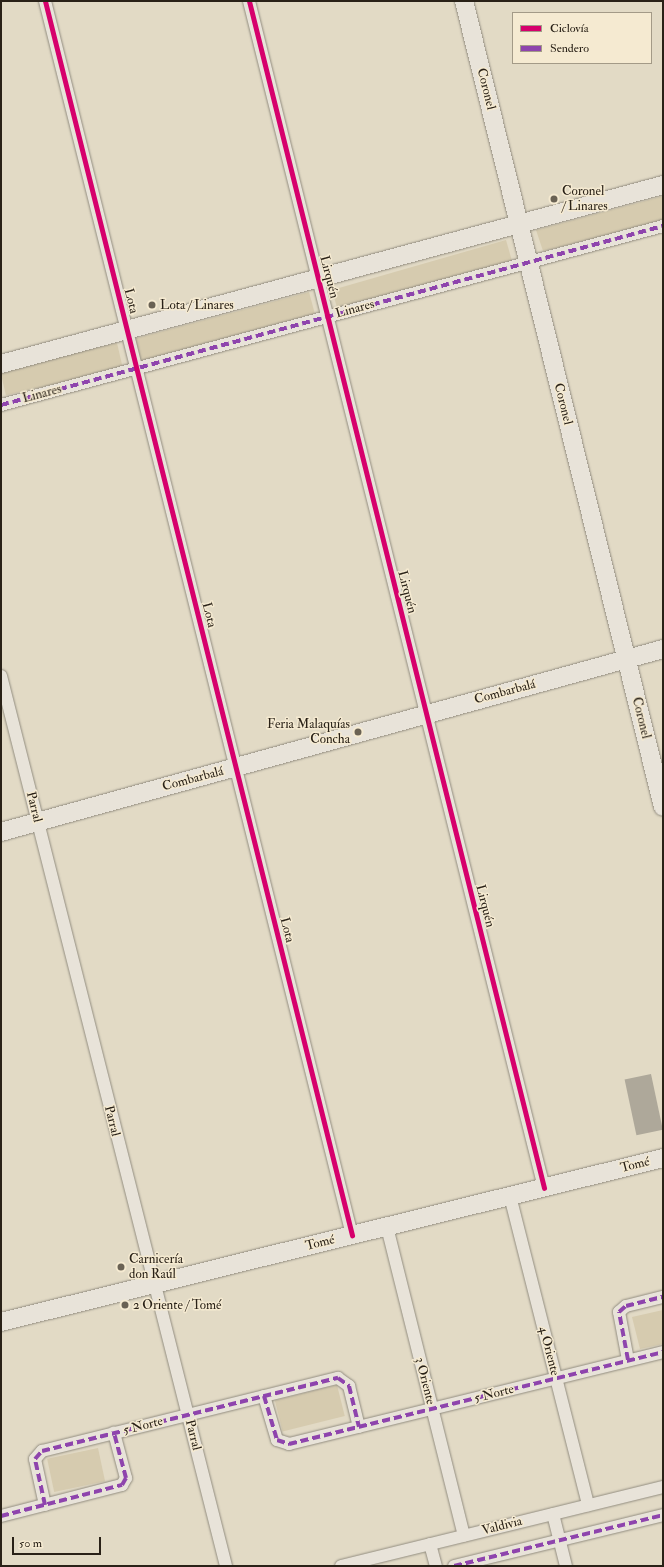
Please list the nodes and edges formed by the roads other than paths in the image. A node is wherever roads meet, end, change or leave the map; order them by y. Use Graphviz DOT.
graph roads {
  1 [pos="45,1"];
  2 [pos="249,1"];
  3 [pos="464,1"];
  4 [pos="663,185"];
  5 [pos="519,224"];
  6 [pos="663,226"];
  7 [pos="528,262"];
  8 [pos="318,278"];
  9 [pos="328,317"];
  10 [pos="127,330"];
  11 [pos="1,364"];
  12 [pos="136,368"];
  13 [pos="1,405"];
  14 [pos="663,649"];
  15 [pos="626,659"];
  16 [pos="1,676"];
  17 [pos="426,714"];
  18 [pos="235,767"];
  19 [pos="663,807"];
  20 [pos="37,822"];
  21 [pos="1,832"];
  22 [pos="663,1158"];
  23 [pos="544,1188"];
  24 [pos="510,1196"];
  25 [pos="386,1226"];
  26 [pos="352,1235"];
  27 [pos="153,1284"];
  28 [pos="663,1297"];
  29 [pos="1,1322"];
  30 [pos="663,1352"];
  31 [pos="628,1360"];
  32 [pos="556,1378"];
  33 [pos="264,1396"];
  34 [pos="432,1409"];
  35 [pos="188,1415"];
  36 [pos="359,1427"];
  37 [pos="114,1433"];
  38 [pos="663,1487"];
  39 [pos="45,1505"];
  40 [pos="588,1505"];
  41 [pos="553,1514"];
  42 [pos="663,1515"];
  43 [pos="1,1516"];
  44 [pos="464,1536"];
  45 [pos="560,1540"];
  46 [pos="430,1544"];
  47 [pos="226,1566"];
  48 [pos="341,1566"];
  49 [pos="436,1566"];
  50 [pos="454,1566"];
  51 [pos="566,1566"];
  1 -- 10 [label="street, Lota"];
  2 -- 8 [label="street, Lirquén"];
  3 -- 5 [label="street, Coronel"];
  4 -- 5 [label="street"];
  5 -- 7 [label="street, Coronel"];
  5 -- 8 [label="street"];
  6 -- 7 [label="street, Linares"];
  7 -- 9 [label="street, Linares"];
  7 -- 15 [label="street, Coronel"];
  8 -- 9 [label="street, Lirquén"];
  8 -- 10 [label="street"];
  9 -- 12 [label="street, Linares"];
  9 -- 17 [label="street, Lirquén"];
  10 -- 11 [label="street"];
  10 -- 12 [label="street, Lota"];
  12 -- 13 [label="street, Linares"];
  12 -- 18 [label="street, Lota"];
  14 -- 15 [label="street, Combarbalá"];
  15 -- 17 [label="street, Combarbalá"];
  15 -- 19 [label="street, Coronel"];
  16 -- 20 [label="street, Parral"];
  17 -- 18 [label="street, Combarbalá"];
  17 -- 23 [label="street, Lirquén"];
  18 -- 20 [label="street, Combarbalá"];
  18 -- 26 [label="street, Lota"];
  20 -- 21 [label="street, Combarbalá"];
  20 -- 27 [label="street, Parral"];
  22 -- 23 [label="street, Tomé"];
  23 -- 24 [label="street, Tomé"];
  24 -- 25 [label="street, Tomé"];
  24 -- 32 [label="street, 4 Oriente"];
  25 -- 26 [label="street, Tomé"];
  25 -- 34 [label="street, 3 Oriente"];
  26 -- 27 [label="street, Tomé"];
  27 -- 29 [label="street, Tomé"];
  27 -- 35 [label="street, Parral"];
  28 -- 31 [label="street"];
  30 -- 31 [label="street, 5 Norte"];
  31 -- 32 [label="street, 5 Norte"];
  32 -- 34 [label="street, 5 Norte"];
  32 -- 40 [label="street, 4 Oriente"];
  33 -- 35 [label="street, 5 Norte"];
  33 -- 36 [label="street, 5 Norte"];
  33 -- 36 [label="street, 5 Norte"];
  34 -- 36 [label="street, 5 Norte"];
  34 -- 44 [label="street, 3 Oriente"];
  35 -- 37 [label="street, 5 Norte"];
  35 -- 47 [label="street, Parral"];
  37 -- 39 [label="street, 5 Norte"];
  37 -- 39 [label="street, 5 Norte"];
  38 -- 40 [label="street, Valdivia"];
  39 -- 43 [label="street, 5 Norte"];
  40 -- 41 [label="street, Valdivia"];
  41 -- 44 [label="street, Valdivia"];
  41 -- 45 [label="street"];
  42 -- 45 [label="street"];
  44 -- 46 [label="street, Valdivia"];
  45 -- 50 [label="street"];
  45 -- 51 [label="street"];
  46 -- 48 [label="street, Valdivia"];
  46 -- 49 [label="street"];
}
